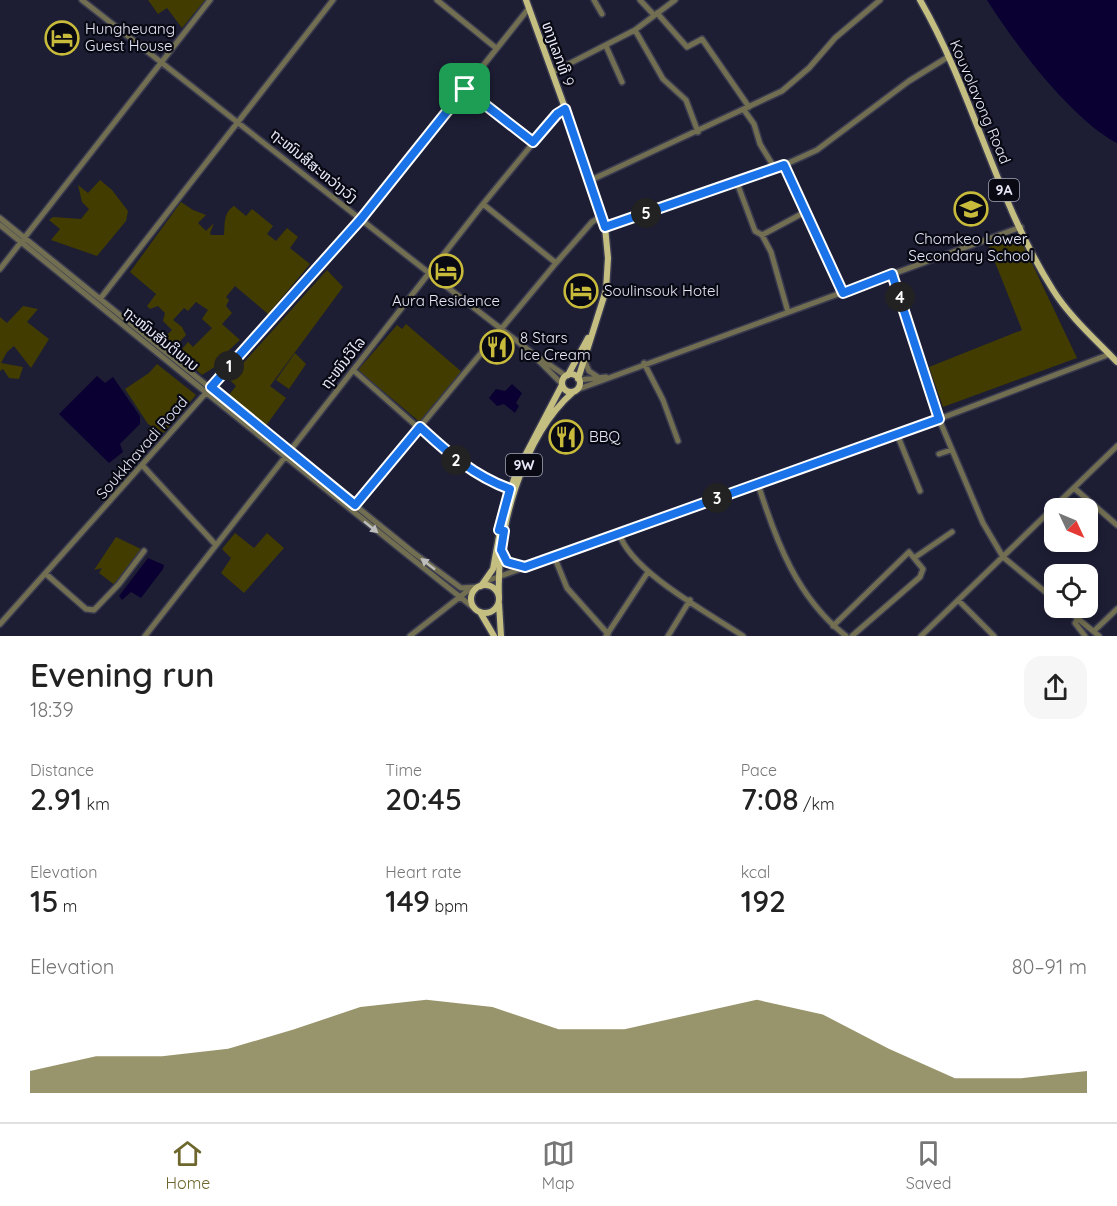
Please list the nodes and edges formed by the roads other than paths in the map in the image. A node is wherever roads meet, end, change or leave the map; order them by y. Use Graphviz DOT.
graph roads {
  1 [pos="82,0"];
  2 [pos="210,0"];
  3 [pos="333,0"];
  4 [pos="437,0"];
  5 [pos="526,0"];
  6 [pos="594,0"];
  7 [pos="640,0"];
  8 [pos="675,0"];
  9 [pos="880,0"];
  10 [pos="920,0"];
  11 [pos="529,8"];
  12 [pos="602,14"];
  13 [pos="656,14"];
  14 [pos="634,30"];
  15 [pos="606,46"];
  16 [pos="496,48"];
  17 [pos="948,57"];
  18 [pos="161,63"];
  19 [pos="553,72"];
  20 [pos="622,82"];
  21 [pos="465,89"];
  22 [pos="565,109"];
  23 [pos="747,109"];
  24 [pos="237,121"];
  25 [pos="698,132"];
  26 [pos="533,142"];
  27 [pos="784,165"];
  28 [pos="774,167"];
  29 [pos="591,180"];
  30 [pos="736,180"];
  31 [pos="483,204"];
  32 [pos="805,213"];
  33 [pos="602,216"];
  34 [pos="0,218"];
  35 [pos="361,219"];
  36 [pos="0,225"];
  37 [pos="605,227"];
  38 [pos="1020,227"];
  39 [pos="762,235"];
  40 [pos="22,240"];
  41 [pos="556,263"];
  42 [pos="0,268"];
  43 [pos="429,273"];
  44 [pos="892,274"];
  45 [pos="843,293"];
  46 [pos="100,299"];
  47 [pos="788,312"];
  48 [pos="596,324"];
  49 [pos="501,329"];
  50 [pos="531,352"];
  51 [pos="1110,354"];
  52 [pos="584,360"];
  53 [pos="1117,362"];
  54 [pos="644,363"];
  55 [pos="353,370"];
  56 [pos="567,375"];
  57 [pos="608,377"];
  58 [pos="600,378"];
  59 [pos="578,379"];
  60 [pos="562,385"];
  61 [pos="209,389"];
  62 [pos="574,391"];
  63 [pos="939,419"];
  64 [pos="420,427"];
  65 [pos="897,434"];
  66 [pos="678,441"];
  67 [pos="1117,446"];
  68 [pos="951,450"];
  69 [pos="289,451"];
  70 [pos="939,454"];
  71 [pos="284,458"];
  72 [pos="142,465"];
  73 [pos="758,483"];
  74 [pos="1074,488"];
  75 [pos="510,489"];
  76 [pos="920,491"];
  77 [pos="355,505"];
  78 [pos="1117,525"];
  79 [pos="501,530"];
  80 [pos="952,532"];
  81 [pos="620,533"];
  82 [pos="215,544"];
  83 [pos="501,550"];
  84 [pos="144,551"];
  85 [pos="554,556"];
  86 [pos="1003,557"];
  87 [pos="914,558"];
  88 [pos="525,567"];
  89 [pos="648,572"];
  90 [pos="46,574"];
  91 [pos="499,576"];
  92 [pos="481,585"];
  93 [pos="471,589"];
  94 [pos="1044,591"];
  95 [pos="460,597"];
  96 [pos="498,599"];
  97 [pos="690,600"];
  98 [pos="958,600"];
  99 [pos="1117,609"];
  100 [pos="477,610"];
  101 [pos="1078,618"];
  102 [pos="0,624"];
  103 [pos="833,626"];
  104 [pos="1094,631"];
  105 [pos="607,635"];
  106 [pos="145,636"];
  107 [pos="410,636"];
  108 [pos="494,636"];
  109 [pos="501,636"];
  110 [pos="668,636"];
  111 [pos="743,636"];
  112 [pos="846,636"];
  113 [pos="852,636"];
  114 [pos="921,636"];
  115 [pos="993,636"];
  116 [pos="1085,636"];
  117 [pos="1099,636"];
  1 -- 18 [label="street, ຖະໜົນສີສະຫວ່າງວົງ"];
  2 -- 18 [label="street"];
  3 -- 24 [label="street"];
  4 -- 16 [label="street"];
  5 -- 11 [label="main road, ທາງເລກທີ 9"];
  6 -- 12 [label="street"];
  7 -- 13 [label="street"];
  8 -- 13 [label="street"];
  9 -- 23 [label="street"];
  10 -- 17 [label="main road, Kouvolavong Road / 9A"];
  11 -- 16 [label="street, Soukkhavadi Road"];
  11 -- 19 [label="main road, ທາງເລກທີ 9"];
  13 -- 14 [label="street"];
  13 -- 23 [label="street"];
  14 -- 15 [label="street"];
  14 -- 25 [label="street"];
  15 -- 19 [label="street"];
  15 -- 20 [label="street"];
  16 -- 21 [label="street, Soukkhavadi Road"];
  17 -- 27 [label="street"];
  17 -- 38 [label="main road, Kouvolavong Road / 9A"];
  18 -- 24 [label="street, ຖະໜົນສີສະຫວ່າງວົງ"];
  18 -- 40 [label="street"];
  19 -- 22 [label="main road, ທາງເລກທີ 9"];
  21 -- 26 [label="street"];
  21 -- 35 [label="street, Soukkhavadi Road"];
  22 -- 26 [label="street, ຖະໜົນວິໄລ"];
  22 -- 29 [label="main road, ທາງເລກທີ 9"];
  23 -- 25 [label="street"];
  23 -- 28 [label="street"];
  24 -- 35 [label="street, ຖະໜົນສີສະຫວ່າງວົງ"];
  24 -- 46 [label="street"];
  25 -- 29 [label="street"];
  26 -- 31 [label="street, ຖະໜົນວິໄລ"];
  27 -- 28 [label="street"];
  27 -- 32 [label="street"];
  28 -- 30 [label="street"];
  29 -- 33 [label="main road, ທາງເລກທີ 9"];
  30 -- 37 [label="street"];
  30 -- 39 [label="street"];
  31 -- 41 [label="street"];
  31 -- 43 [label="street, ຖະໜົນວິໄລ"];
  32 -- 39 [label="street"];
  32 -- 45 [label="street"];
  33 -- 37 [label="main road, ທາງເລກທີ 9"];
  33 -- 41 [label="street"];
  34 -- 40 [label="street, ຖະໜົນສັນຕິພາບ"];
  35 -- 43 [label="street, ຖະໜົນສີສະຫວ່າງວົງ"];
  35 -- 61 [label="street, Soukkhavadi Road"];
  36 -- 40 [label="street, ຖະໜົນສັນຕິພາບ"];
  37 -- 48 [label="main road, ທາງເລກທີ 9"];
  38 -- 44 [label="street"];
  38 -- 51 [label="main road, Kouvolavong Road / 9A"];
  39 -- 47 [label="street"];
  40 -- 42 [label="street"];
  40 -- 46 [label="street, ຖະໜົນສັນຕິພາບ"];
  40 -- 61 [label="street, ຖະໜົນສັນຕິພາບ"];
  41 -- 49 [label="street"];
  43 -- 49 [label="street, ຖະໜົນສີສະຫວ່າງວົງ"];
  43 -- 55 [label="street, ຖະໜົນວິໄລ"];
  44 -- 45 [label="street"];
  44 -- 63 [label="street"];
  45 -- 47 [label="street"];
  46 -- 61 [label="street, ຖະໜົນສັນຕິພາບ"];
  47 -- 54 [label="street"];
  48 -- 52 [label="main road, ທາງເລກທີ 9"];
  48 -- 56 [label="main road, ທາງເລກທີ 9"];
  49 -- 50 [label="street, ຖະໜົນສີສະຫວ່າງວົງ"];
  49 -- 64 [label="street"];
  50 -- 56 [label="street"];
  50 -- 60 [label="street"];
  51 -- 53 [label="main road, Kouvolavong Road / 9A"];
  51 -- 63 [label="street"];
  52 -- 58 [label="street"];
  52 -- 59 [label="main road, ທາງເລກທີ 9"];
  54 -- 57 [label="street"];
  54 -- 66 [label="street"];
  55 -- 64 [label="street"];
  55 -- 69 [label="street, ຖະໜົນວິໄລ"];
  56 -- 59 [label="main road"];
  56 -- 60 [label="main road, ທາງເລກທີ 9"];
  57 -- 58 [label="street"];
  57 -- 62 [label="street"];
  58 -- 59 [label="street"];
  59 -- 62 [label="main road, ທາງເລກທີ 9"];
  60 -- 62 [label="main road"];
  60 -- 75 [label="main road, 9W"];
  61 -- 69 [label="street, ຖະໜົນສັນຕິພາບ"];
  61 -- 71 [label="street, ຖະໜົນສັນຕິພາບ"];
  61 -- 72 [label="street, Soukkhavadi Road"];
  62 -- 79 [label="main road, 9W"];
  63 -- 65 [label="street"];
  63 -- 68 [label="street"];
  64 -- 75 [label="street"];
  64 -- 77 [label="street"];
  65 -- 73 [label="street"];
  65 -- 76 [label="street"];
  67 -- 74 [label="street"];
  68 -- 70 [label="street"];
  68 -- 86 [label="street"];
  69 -- 71 [label="street, ຖະໜົນວິໄລ"];
  69 -- 77 [label="street, ຖະໜົນສັນຕິພາບ"];
  71 -- 82 [label="street, ຖະໜົນວິໄລ"];
  71 -- 95 [label="street, ຖະໜົນສັນຕິພາບ, one-way"];
  72 -- 82 [label="street"];
  72 -- 90 [label="street, Soukkhavadi Road"];
  73 -- 81 [label="street"];
  73 -- 103 [label="street"];
  74 -- 78 [label="street"];
  74 -- 86 [label="street"];
  75 -- 79 [label="main road, 9W"];
  93 -- 77 [label="street, ຖະໜົນສັນຕິພາບ, one-way"];
  79 -- 83 [label="main road, 9W"];
  79 -- 92 [label="main road, 9W"];
  80 -- 87 [label="street"];
  81 -- 85 [label="street"];
  81 -- 89 [label="street"];
  82 -- 106 [label="street, ຖະໜົນວິໄລ"];
  83 -- 88 [label="street"];
  83 -- 91 [label="main road, 9W"];
  84 -- 90 [label="street"];
  85 -- 88 [label="street"];
  85 -- 105 [label="street"];
  86 -- 94 [label="street"];
  86 -- 98 [label="street"];
  87 -- 103 [label="street"];
  87 -- 113 [label="street"];
  88 -- 91 [label="street"];
  89 -- 97 [label="street"];
  89 -- 105 [label="street"];
  90 -- 102 [label="street, Soukkhavadi Road"];
  91 -- 92 [label="street"];
  91 -- 96 [label="main road, 9W"];
  92 -- 93 [label="street"];
  92 -- 96 [label="main road"];
  92 -- 100 [label="main road, 9W"];
  93 -- 95 [label="street"];
  95 -- 100 [label="street, ຖະໜົນສັນຕິພາບ"];
  95 -- 107 [label="street"];
  96 -- 100 [label="main road"];
  96 -- 109 [label="main road, 9W"];
  97 -- 110 [label="street"];
  97 -- 111 [label="street"];
  98 -- 114 [label="street"];
  98 -- 115 [label="street"];
  99 -- 104 [label="street"];
  100 -- 108 [label="main road"];
  101 -- 104 [label="street"];
  101 -- 116 [label="street"];
  103 -- 112 [label="street"];
  104 -- 117 [label="street"];
}
